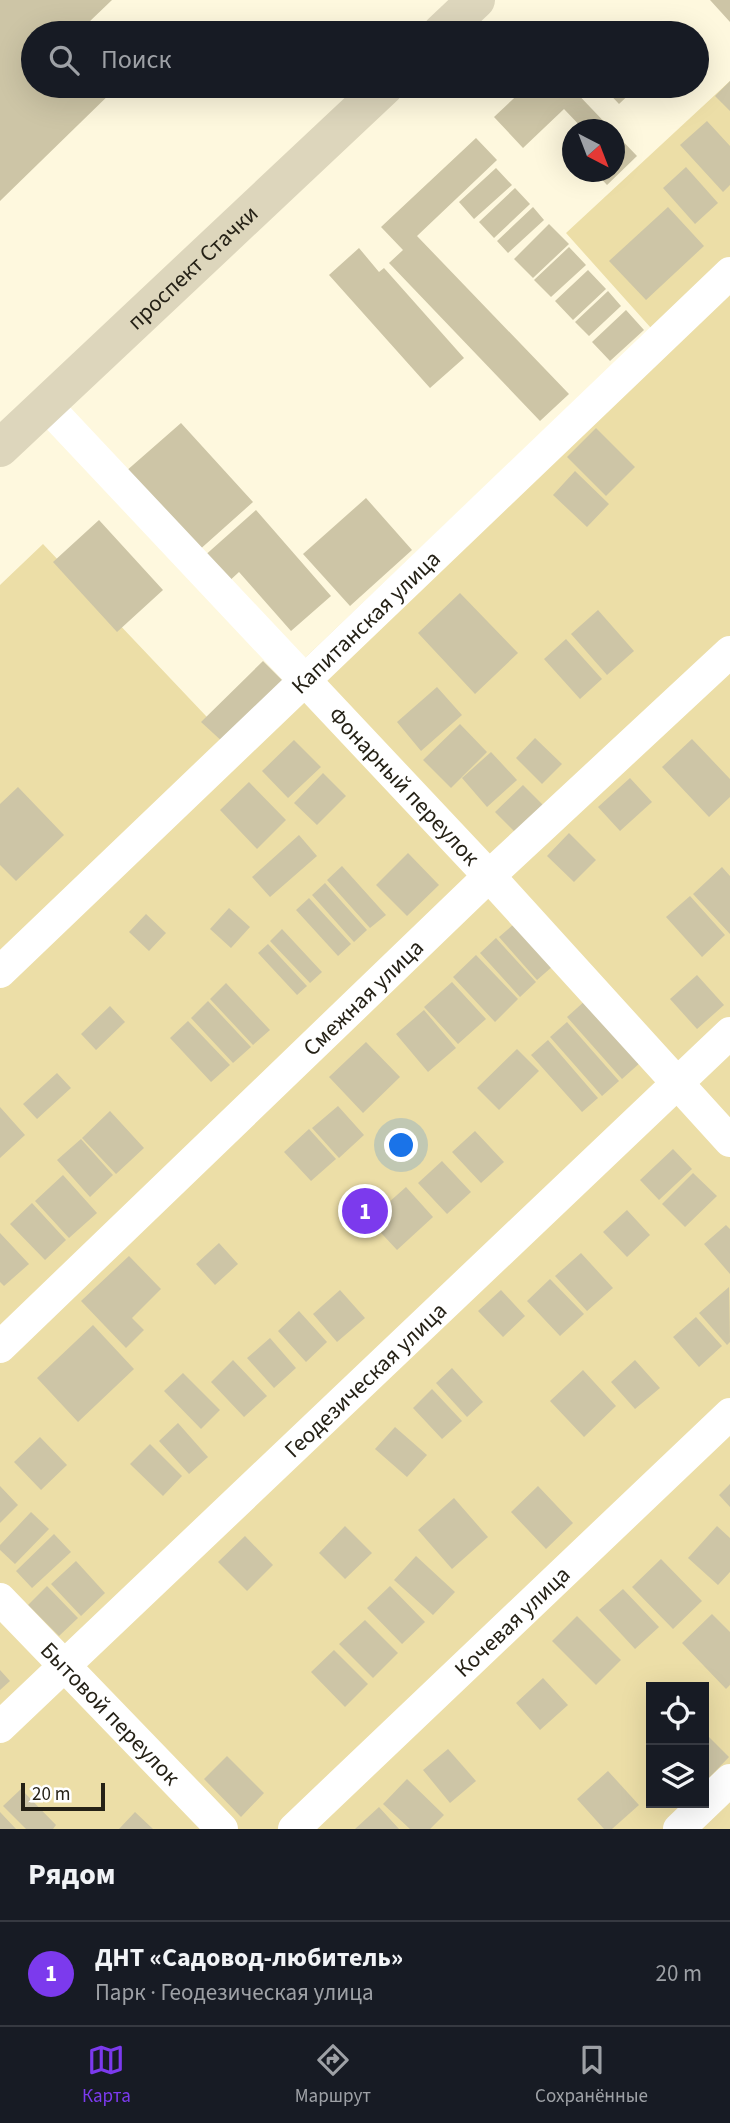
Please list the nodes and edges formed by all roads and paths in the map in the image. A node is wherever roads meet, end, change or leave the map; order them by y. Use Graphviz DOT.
graph roads {
  1 [pos="476,0"];
  2 [pos="454,21"];
  3 [pos="372,98"];
  4 [pos="730,273"];
  5 [pos="46,405"];
  6 [pos="0,449"];
  7 [pos="730,652"];
  8 [pos="304,681"];
  9 [pos="489,876"];
  10 [pos="0,972"];
  11 [pos="730,1033"];
  12 [pos="678,1083"];
  13 [pos="730,1141"];
  14 [pos="0,1347"];
  15 [pos="730,1414"];
  16 [pos="0,1600"];
  17 [pos="63,1667"];
  18 [pos="0,1727"];
  19 [pos="730,1780"];
  20 [pos="222,1829"];
  21 [pos="294,1829"];
  22 [pos="679,1829"];
  1 -- 2 [label="street"];
  3 -- 5 [label="street, проспект Стачки"];
  4 -- 8 [label="street, Капитанская улица"];
  5 -- 6 [label="street, проспект Стачки"];
  5 -- 8 [label="street, Фонарный переулок"];
  7 -- 9 [label="street, Смежная улица"];
  8 -- 9 [label="street, Фонарный переулок"];
  8 -- 10 [label="street, Капитанская улица"];
  9 -- 12 [label="street, Фонарный переулок"];
  9 -- 14 [label="street, Смежная улица"];
  11 -- 12 [label="street, Геодезическая улица"];
  12 -- 13 [label="street, Фонарный переулок"];
  12 -- 17 [label="street, Геодезическая улица"];
  15 -- 21 [label="street, Кочевая улица"];
  16 -- 17 [label="street, Бытовой переулок"];
  17 -- 18 [label="street, Геодезическая улица"];
  17 -- 20 [label="street, Бытовой переулок"];
  19 -- 22 [label="street"];
}
